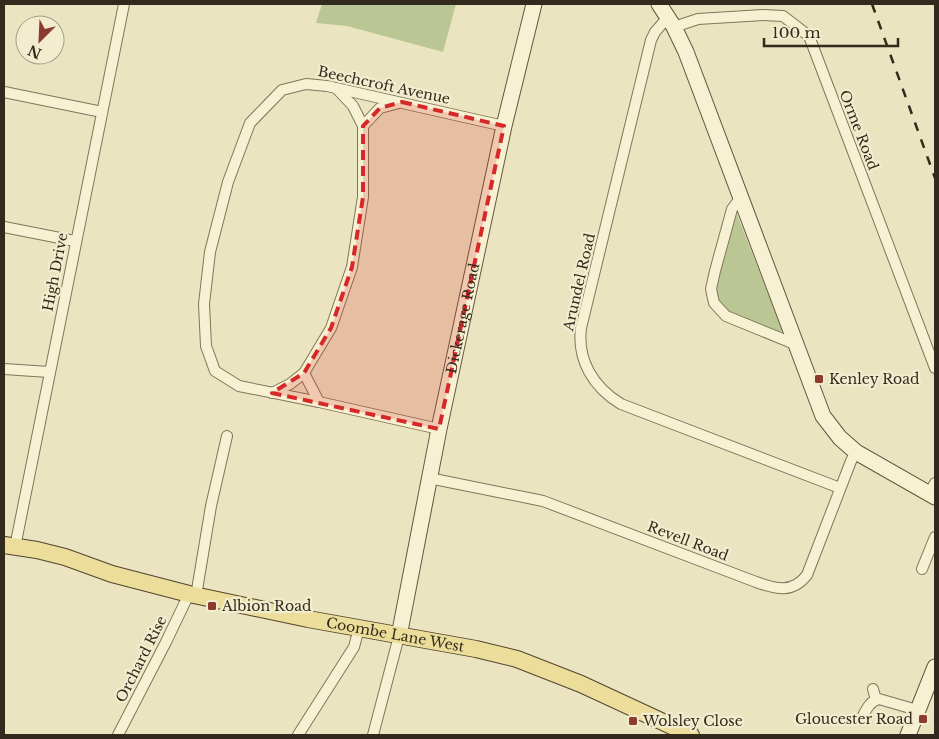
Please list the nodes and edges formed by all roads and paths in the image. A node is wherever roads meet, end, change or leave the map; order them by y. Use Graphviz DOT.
graph roads {
  1 [pos="124,4"];
  2 [pos="534,4"];
  3 [pos="659,4"];
  4 [pos="671,22"];
  5 [pos="336,89"];
  6 [pos="4,92"];
  7 [pos="402,102"];
  8 [pos="102,112"];
  9 [pos="364,126"];
  10 [pos="504,126"];
  11 [pos="741,197"];
  12 [pos="4,227"];
  13 [pos="75,242"];
  14 [pos="797,345"];
  15 [pos="935,368"];
  16 [pos="4,369"];
  17 [pos="49,372"];
  18 [pos="304,373"];
  19 [pos="272,393"];
  20 [pos="319,402"];
  21 [pos="439,429"];
  22 [pos="227,436"];
  23 [pos="856,452"];
  24 [pos="429,478"];
  25 [pos="840,488"];
  26 [pos="933,491"];
  27 [pos="935,537"];
  28 [pos="9,546"];
  29 [pos="922,569"];
  30 [pos="192,595"];
  31 [pos="359,628"];
  32 [pos="399,636"];
  33 [pos="935,668"];
  34 [pos="873,689"];
  35 [pos="876,700"];
  36 [pos="917,710"];
  37 [pos="861,720"];
  38 [pos="118,735"];
  39 [pos="298,735"];
  40 [pos="373,735"];
  41 [pos="691,735"];
  42 [pos="908,735"];
  1 -- 8 [label="street, High Drive"];
  2 -- 10 [label="street, Dickerage Road"];
  3 -- 4 [label="street"];
  4 -- 11 [label="street"];
  4 -- 15 [label="street, Orme Road"];
  4 -- 25 [label="street, Arundel Road"];
  5 -- 7 [label="street, Beechcroft Avenue"];
  5 -- 9 [label="street"];
  5 -- 19 [label="street, Beechcroft Avenue"];
  6 -- 8 [label="street"];
  7 -- 9 [label="street"];
  7 -- 10 [label="street, Beechcroft Avenue"];
  8 -- 13 [label="street, High Drive"];
  9 -- 18 [label="street"];
  10 -- 21 [label="street, Dickerage Road"];
  11 -- 14 [label="street"];
  11 -- 14 [label="street"];
  12 -- 13 [label="street"];
  13 -- 17 [label="street, High Drive"];
  14 -- 23 [label="street"];
  16 -- 17 [label="street"];
  17 -- 28 [label="street, High Drive"];
  18 -- 19 [label="street"];
  18 -- 20 [label="street"];
  19 -- 20 [label="street, Beechcroft Avenue"];
  20 -- 21 [label="street, Beechcroft Avenue"];
  21 -- 24 [label="street, Dickerage Road"];
  22 -- 30 [label="street"];
  23 -- 25 [label="street, Revell Road"];
  23 -- 26 [label="street"];
  24 -- 25 [label="street, Revell Road"];
  24 -- 32 [label="street, Dickerage Road"];
  27 -- 29 [label="street"];
  28 -- 30 [label="main road, Coombe Lane West"];
  30 -- 31 [label="main road, Coombe Lane West"];
  30 -- 38 [label="street, Orchard Rise"];
  31 -- 32 [label="main road, Coombe Lane West"];
  31 -- 39 [label="street"];
  32 -- 40 [label="street"];
  32 -- 41 [label="main road, Coombe Lane West"];
  33 -- 36 [label="street"];
  34 -- 35 [label="street"];
  35 -- 36 [label="street"];
  35 -- 37 [label="street"];
  36 -- 42 [label="street"];
}
